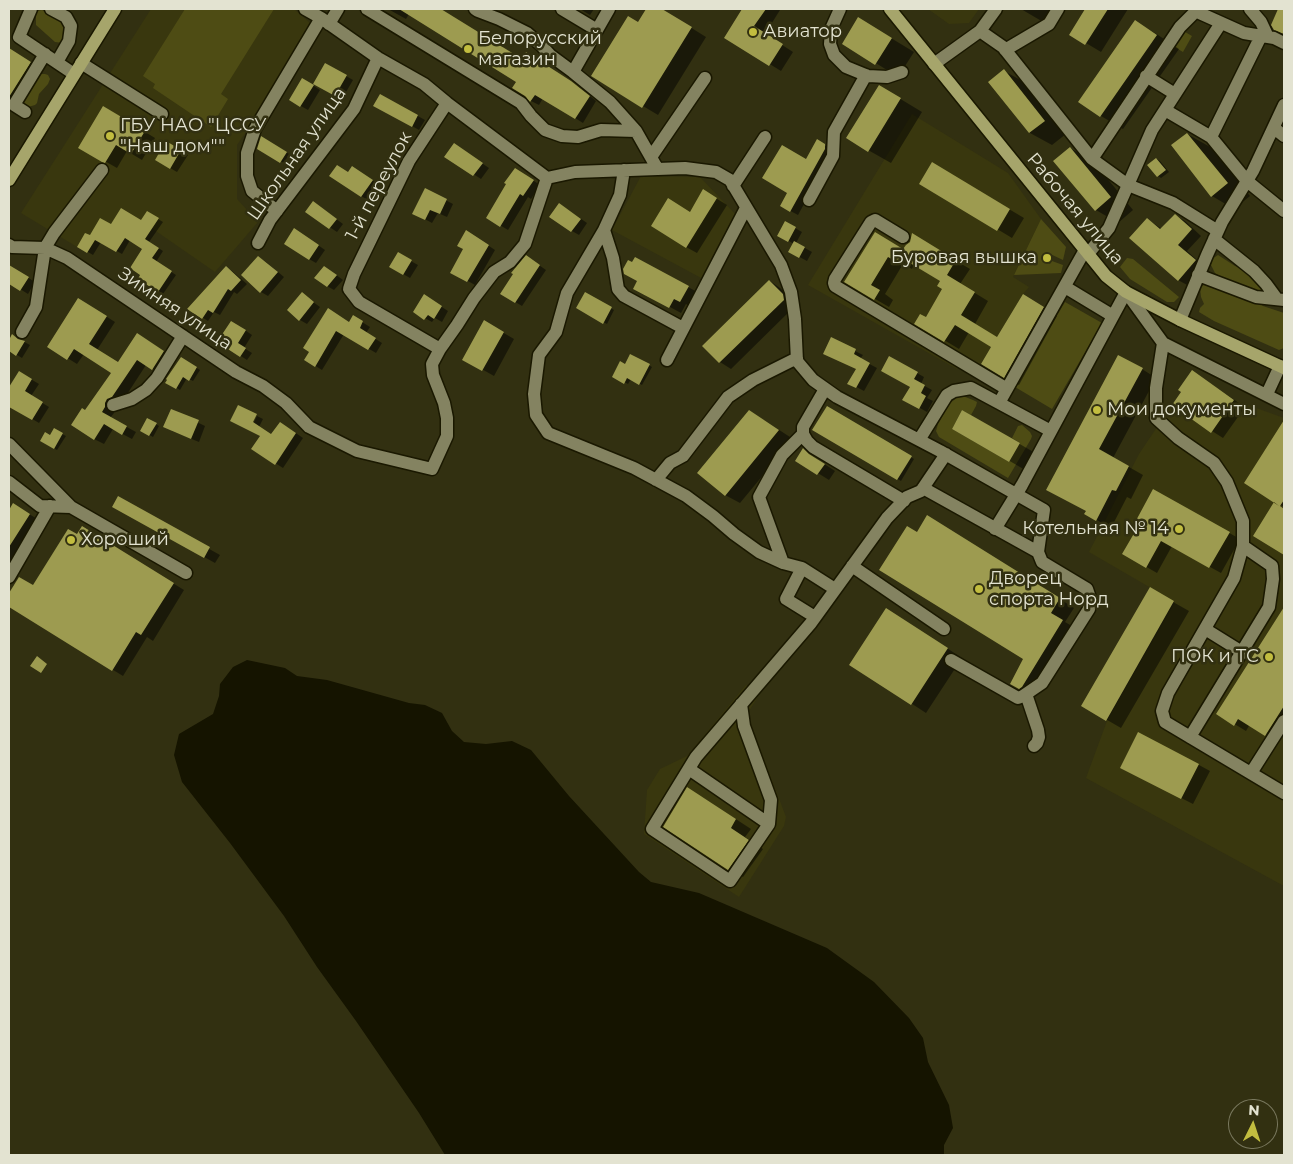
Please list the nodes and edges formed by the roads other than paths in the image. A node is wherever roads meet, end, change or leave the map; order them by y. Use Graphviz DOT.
graph roads {
  1 [pos="31,9"];
  2 [pos="51,9"];
  3 [pos="115,9"];
  4 [pos="305,9"];
  5 [pos="338,9"];
  6 [pos="367,9"];
  7 [pos="474,9"];
  8 [pos="562,9"];
  9 [pos="609,9"];
  10 [pos="840,9"];
  11 [pos="890,9"];
  12 [pos="996,9"];
  13 [pos="1058,9"];
  14 [pos="1250,9"];
  15 [pos="1196,10"];
  16 [pos="325,21"];
  17 [pos="1221,23"];
  18 [pos="597,30"];
  19 [pos="980,31"];
  20 [pos="1265,37"];
  21 [pos="1284,43"];
  22 [pos="1005,50"];
  23 [pos="45,54"];
  24 [pos="378,58"];
  25 [pos="57,62"];
  26 [pos="934,64"];
  27 [pos="78,69"];
  28 [pos="573,72"];
  29 [pos="902,72"];
  30 [pos="866,75"];
  31 [pos="1146,76"];
  32 [pos="704,78"];
  33 [pos="1175,94"];
  34 [pos="447,103"];
  35 [pos="1284,105"];
  36 [pos="1164,110"];
  37 [pos="26,112"];
  38 [pos="162,114"];
  39 [pos="1274,128"];
  40 [pos="636,131"];
  41 [pos="1284,136"];
  42 [pos="1211,137"];
  43 [pos="765,138"];
  44 [pos="1092,159"];
  45 [pos="654,163"];
  46 [pos="102,170"];
  47 [pos="624,170"];
  48 [pos="547,178"];
  49 [pos="9,180"];
  50 [pos="1247,181"];
  51 [pos="1128,185"];
  52 [pos="733,186"];
  53 [pos="809,200"];
  54 [pos="746,208"];
  55 [pos="277,211"];
  56 [pos="1284,211"];
  57 [pos="604,230"];
  58 [pos="1216,235"];
  59 [pos="902,237"];
  60 [pos="258,243"];
  61 [pos="9,245"];
  62 [pos="45,248"];
  63 [pos="1087,252"];
  64 [pos="1198,275"];
  65 [pos="1065,287"];
  66 [pos="1126,292"];
  67 [pos="1280,300"];
  68 [pos="1113,316"];
  69 [pos="1180,320"];
  70 [pos="683,328"];
  71 [pos="22,332"];
  72 [pos="183,336"];
  73 [pos="1163,343"];
  74 [pos="440,349"];
  75 [pos="797,358"];
  76 [pos="667,360"];
  77 [pos="1282,367"];
  78 [pos="826,389"];
  79 [pos="1007,389"];
  80 [pos="1267,394"];
  81 [pos="999,403"];
  82 [pos="113,404"];
  83 [pos="1284,404"];
  84 [pos="1051,431"];
  85 [pos="803,434"];
  86 [pos="919,440"];
  87 [pos="9,444"];
  88 [pos="943,453"];
  89 [pos="656,480"];
  90 [pos="9,482"];
  91 [pos="923,488"];
  92 [pos="1016,494"];
  93 [pos="904,501"];
  94 [pos="50,506"];
  95 [pos="70,507"];
  96 [pos="995,529"];
  97 [pos="1243,546"];
  98 [pos="1038,552"];
  99 [pos="783,564"];
  100 [pos="852,566"];
  101 [pos="802,568"];
  102 [pos="186,573"];
  103 [pos="9,577"];
  104 [pos="835,589"];
  105 [pos="815,617"];
  106 [pos="944,629"];
  107 [pos="1205,629"];
  108 [pos="1242,652"];
  109 [pos="951,660"];
  110 [pos="1026,694"];
  111 [pos="741,704"];
  112 [pos="1284,721"];
  113 [pos="1190,737"];
  114 [pos="1034,746"];
  115 [pos="689,769"];
  116 [pos="1251,773"];
  117 [pos="1284,793"];
  118 [pos="769,824"];
  1 -- 23 [label="street"];
  2 -- 25 [label="street"];
  3 -- 27 [label="main road"];
  4 -- 16 [label="street"];
  5 -- 16 [label="street"];
  6 -- 40 [label="street"];
  7 -- 28 [label="street"];
  8 -- 18 [label="street"];
  9 -- 18 [label="street"];
  10 -- 30 [label="street"];
  11 -- 26 [label="main road, Рабочая улица"];
  12 -- 19 [label="street"];
  13 -- 22 [label="street"];
  14 -- 20 [label="street"];
  15 -- 17 [label="street"];
  15 -- 31 [label="street"];
  16 -- 24 [label="street"];
  16 -- 55 [label="street"];
  17 -- 20 [label="street"];
  17 -- 33 [label="street"];
  18 -- 28 [label="street"];
  19 -- 22 [label="street"];
  19 -- 26 [label="street"];
  20 -- 21 [label="street"];
  20 -- 42 [label="street"];
  22 -- 44 [label="street"];
  23 -- 25 [label="street"];
  23 -- 37 [label="street"];
  24 -- 34 [label="street"];
  24 -- 55 [label="street, Школьная улица"];
  25 -- 27 [label="street"];
  26 -- 63 [label="main road, Рабочая улица"];
  27 -- 38 [label="street"];
  27 -- 49 [label="main road"];
  28 -- 40 [label="street"];
  29 -- 30 [label="street"];
  30 -- 53 [label="street"];
  31 -- 33 [label="street"];
  31 -- 44 [label="street"];
  32 -- 45 [label="street"];
  33 -- 36 [label="street"];
  34 -- 48 [label="street"];
  34 -- 74 [label="street, 1-й переулок"];
  35 -- 39 [label="street"];
  36 -- 42 [label="street"];
  36 -- 51 [label="street"];
  39 -- 41 [label="street"];
  39 -- 50 [label="street"];
  40 -- 45 [label="street"];
  42 -- 50 [label="street"];
  43 -- 52 [label="street"];
  44 -- 51 [label="street"];
  45 -- 47 [label="street"];
  45 -- 52 [label="street"];
  46 -- 62 [label="street"];
  47 -- 48 [label="street"];
  47 -- 57 [label="street"];
  48 -- 74 [label="street"];
  50 -- 56 [label="street"];
  50 -- 58 [label="street"];
  51 -- 58 [label="street"];
  51 -- 63 [label="street"];
  52 -- 54 [label="street"];
  54 -- 70 [label="street"];
  54 -- 75 [label="street"];
  55 -- 60 [label="street, Школьная улица"];
  57 -- 70 [label="street"];
  57 -- 89 [label="street"];
  58 -- 64 [label="street"];
  58 -- 67 [label="street"];
  59 -- 79 [label="street"];
  61 -- 62 [label="street, Зимняя улица"];
  62 -- 71 [label="street"];
  62 -- 72 [label="street, Зимняя улица"];
  63 -- 65 [label="street"];
  63 -- 66 [label="main road, Рабочая улица"];
  64 -- 67 [label="street"];
  64 -- 69 [label="street"];
  65 -- 68 [label="street"];
  65 -- 79 [label="street"];
  66 -- 68 [label="street"];
  66 -- 69 [label="main road, Рабочая улица"];
  66 -- 73 [label="street"];
  68 -- 84 [label="street"];
  69 -- 77 [label="main road, Рабочая улица"];
  70 -- 76 [label="street"];
  72 -- 74 [label="street, Зимняя улица"];
  72 -- 82 [label="street"];
  73 -- 80 [label="street"];
  73 -- 97 [label="street"];
  75 -- 78 [label="street"];
  75 -- 89 [label="street"];
  77 -- 80 [label="street"];
  78 -- 85 [label="street"];
  78 -- 86 [label="street"];
  79 -- 81 [label="street"];
  80 -- 83 [label="street"];
  81 -- 84 [label="street"];
  81 -- 86 [label="street"];
  84 -- 92 [label="street"];
  85 -- 93 [label="street"];
  85 -- 99 [label="street"];
  86 -- 88 [label="street"];
  87 -- 95 [label="street"];
  88 -- 91 [label="street"];
  88 -- 92 [label="street"];
  89 -- 99 [label="street"];
  90 -- 94 [label="street"];
  91 -- 93 [label="street"];
  91 -- 96 [label="street"];
  92 -- 96 [label="street"];
  92 -- 98 [label="street"];
  93 -- 100 [label="street"];
  94 -- 95 [label="street"];
  94 -- 103 [label="street"];
  95 -- 102 [label="street"];
  96 -- 98 [label="street"];
  97 -- 107 [label="street"];
  97 -- 108 [label="street"];
  98 -- 110 [label="street"];
  99 -- 101 [label="street"];
  100 -- 104 [label="street"];
  100 -- 106 [label="street"];
  101 -- 104 [label="street"];
  101 -- 105 [label="street"];
  104 -- 105 [label="street"];
  105 -- 111 [label="street"];
  107 -- 108 [label="street"];
  107 -- 113 [label="street"];
  108 -- 113 [label="street"];
  109 -- 110 [label="street"];
  110 -- 114 [label="street"];
  111 -- 115 [label="street"];
  111 -- 118 [label="street"];
  112 -- 116 [label="street"];
  113 -- 116 [label="street"];
  115 -- 118 [label="street"];
  115 -- 118 [label="street"];
  116 -- 117 [label="street"];
}
